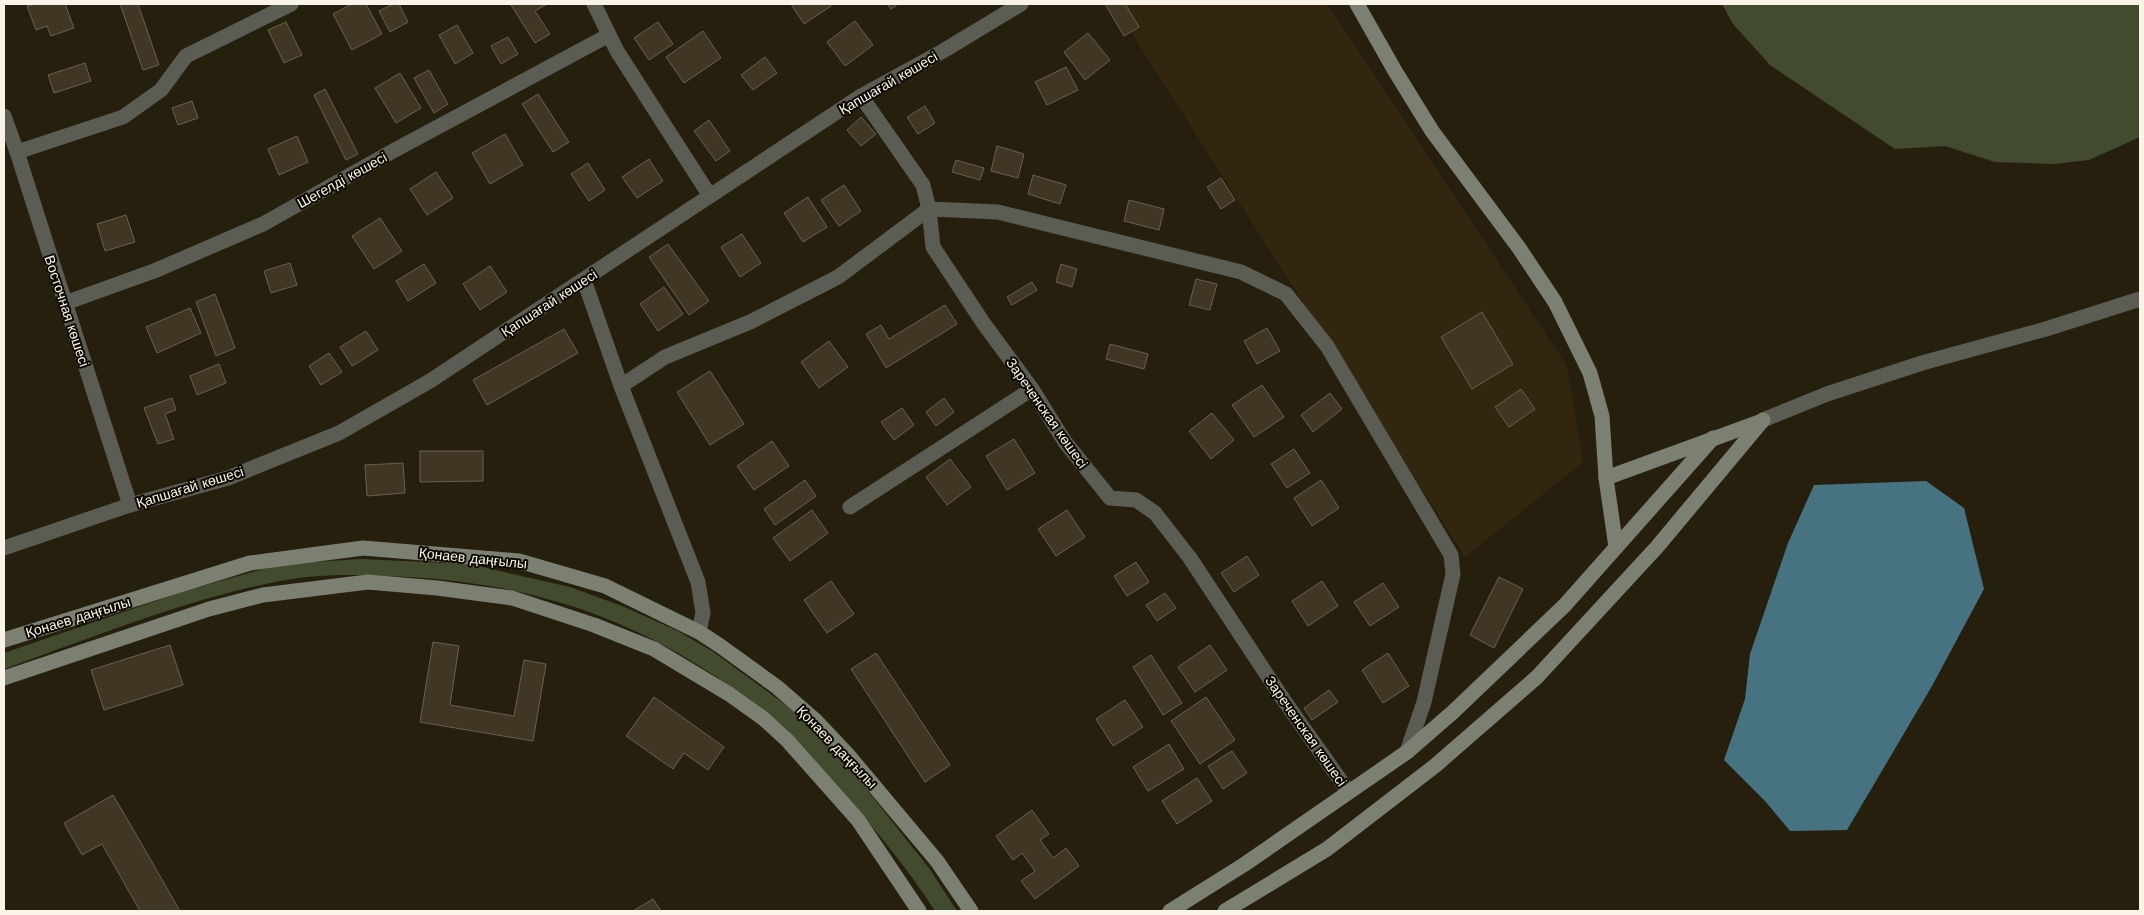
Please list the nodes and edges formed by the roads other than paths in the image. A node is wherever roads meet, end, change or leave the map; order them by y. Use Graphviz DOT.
graph roads {
  1 [pos="291,4"];
  2 [pos="594,4"];
  3 [pos="1021,4"];
  4 [pos="1357,4"];
  5 [pos="609,35"];
  6 [pos="861,96"];
  7 [pos="4,116"];
  8 [pos="17,152"];
  9 [pos="710,196"];
  10 [pos="930,209"];
  11 [pos="584,280"];
  12 [pos="2140,299"];
  13 [pos="65,303"];
  14 [pos="622,386"];
  15 [pos="1032,389"];
  16 [pos="1763,420"];
  17 [pos="1713,438"];
  18 [pos="1606,478"];
  19 [pos="130,505"];
  20 [pos="850,507"];
  21 [pos="4,548"];
  22 [pos="1616,548"];
  23 [pos="699,632"];
  24 [pos="4,640"];
  25 [pos="4,678"];
  26 [pos="1407,752"];
  27 [pos="1348,791"];
  28 [pos="919,911"];
  29 [pos="971,911"];
  30 [pos="1170,911"];
  31 [pos="1226,911"];
  1 -- 8 [label="street"];
  2 -- 5 [label="street"];
  3 -- 6 [label="street, Қапшағай көшесі"];
  4 -- 18 [label="street"];
  5 -- 9 [label="street"];
  5 -- 13 [label="street, Шегелді көшесі"];
  6 -- 9 [label="street, Қапшағай көшесі"];
  6 -- 10 [label="street, Зареченская көшесі"];
  7 -- 8 [label="street, Восточная көшесі"];
  8 -- 13 [label="street, Восточная көшесі"];
  9 -- 11 [label="street, Қапшағай көшесі"];
  10 -- 14 [label="street"];
  10 -- 15 [label="street, Зареченская көшесі"];
  10 -- 26 [label="street"];
  11 -- 14 [label="street"];
  11 -- 19 [label="street, Қапшағай көшесі"];
  12 -- 16 [label="street"];
  13 -- 19 [label="street, Восточная көшесі"];
  14 -- 23 [label="street"];
  15 -- 20 [label="street"];
  15 -- 27 [label="street, Зареченская көшесі"];
  16 -- 17 [label="street"];
  16 -- 31 [label="street"];
  17 -- 18 [label="street"];
  17 -- 22 [label="street"];
  18 -- 22 [label="street"];
  19 -- 21 [label="street, Қапшағай көшесі"];
  22 -- 26 [label="street"];
  23 -- 24 [label="street, Қонаев даңғылы"];
  23 -- 29 [label="street, Қонаев даңғылы"];
  25 -- 28 [label="street"];
  26 -- 27 [label="street"];
  27 -- 30 [label="street"];
}
